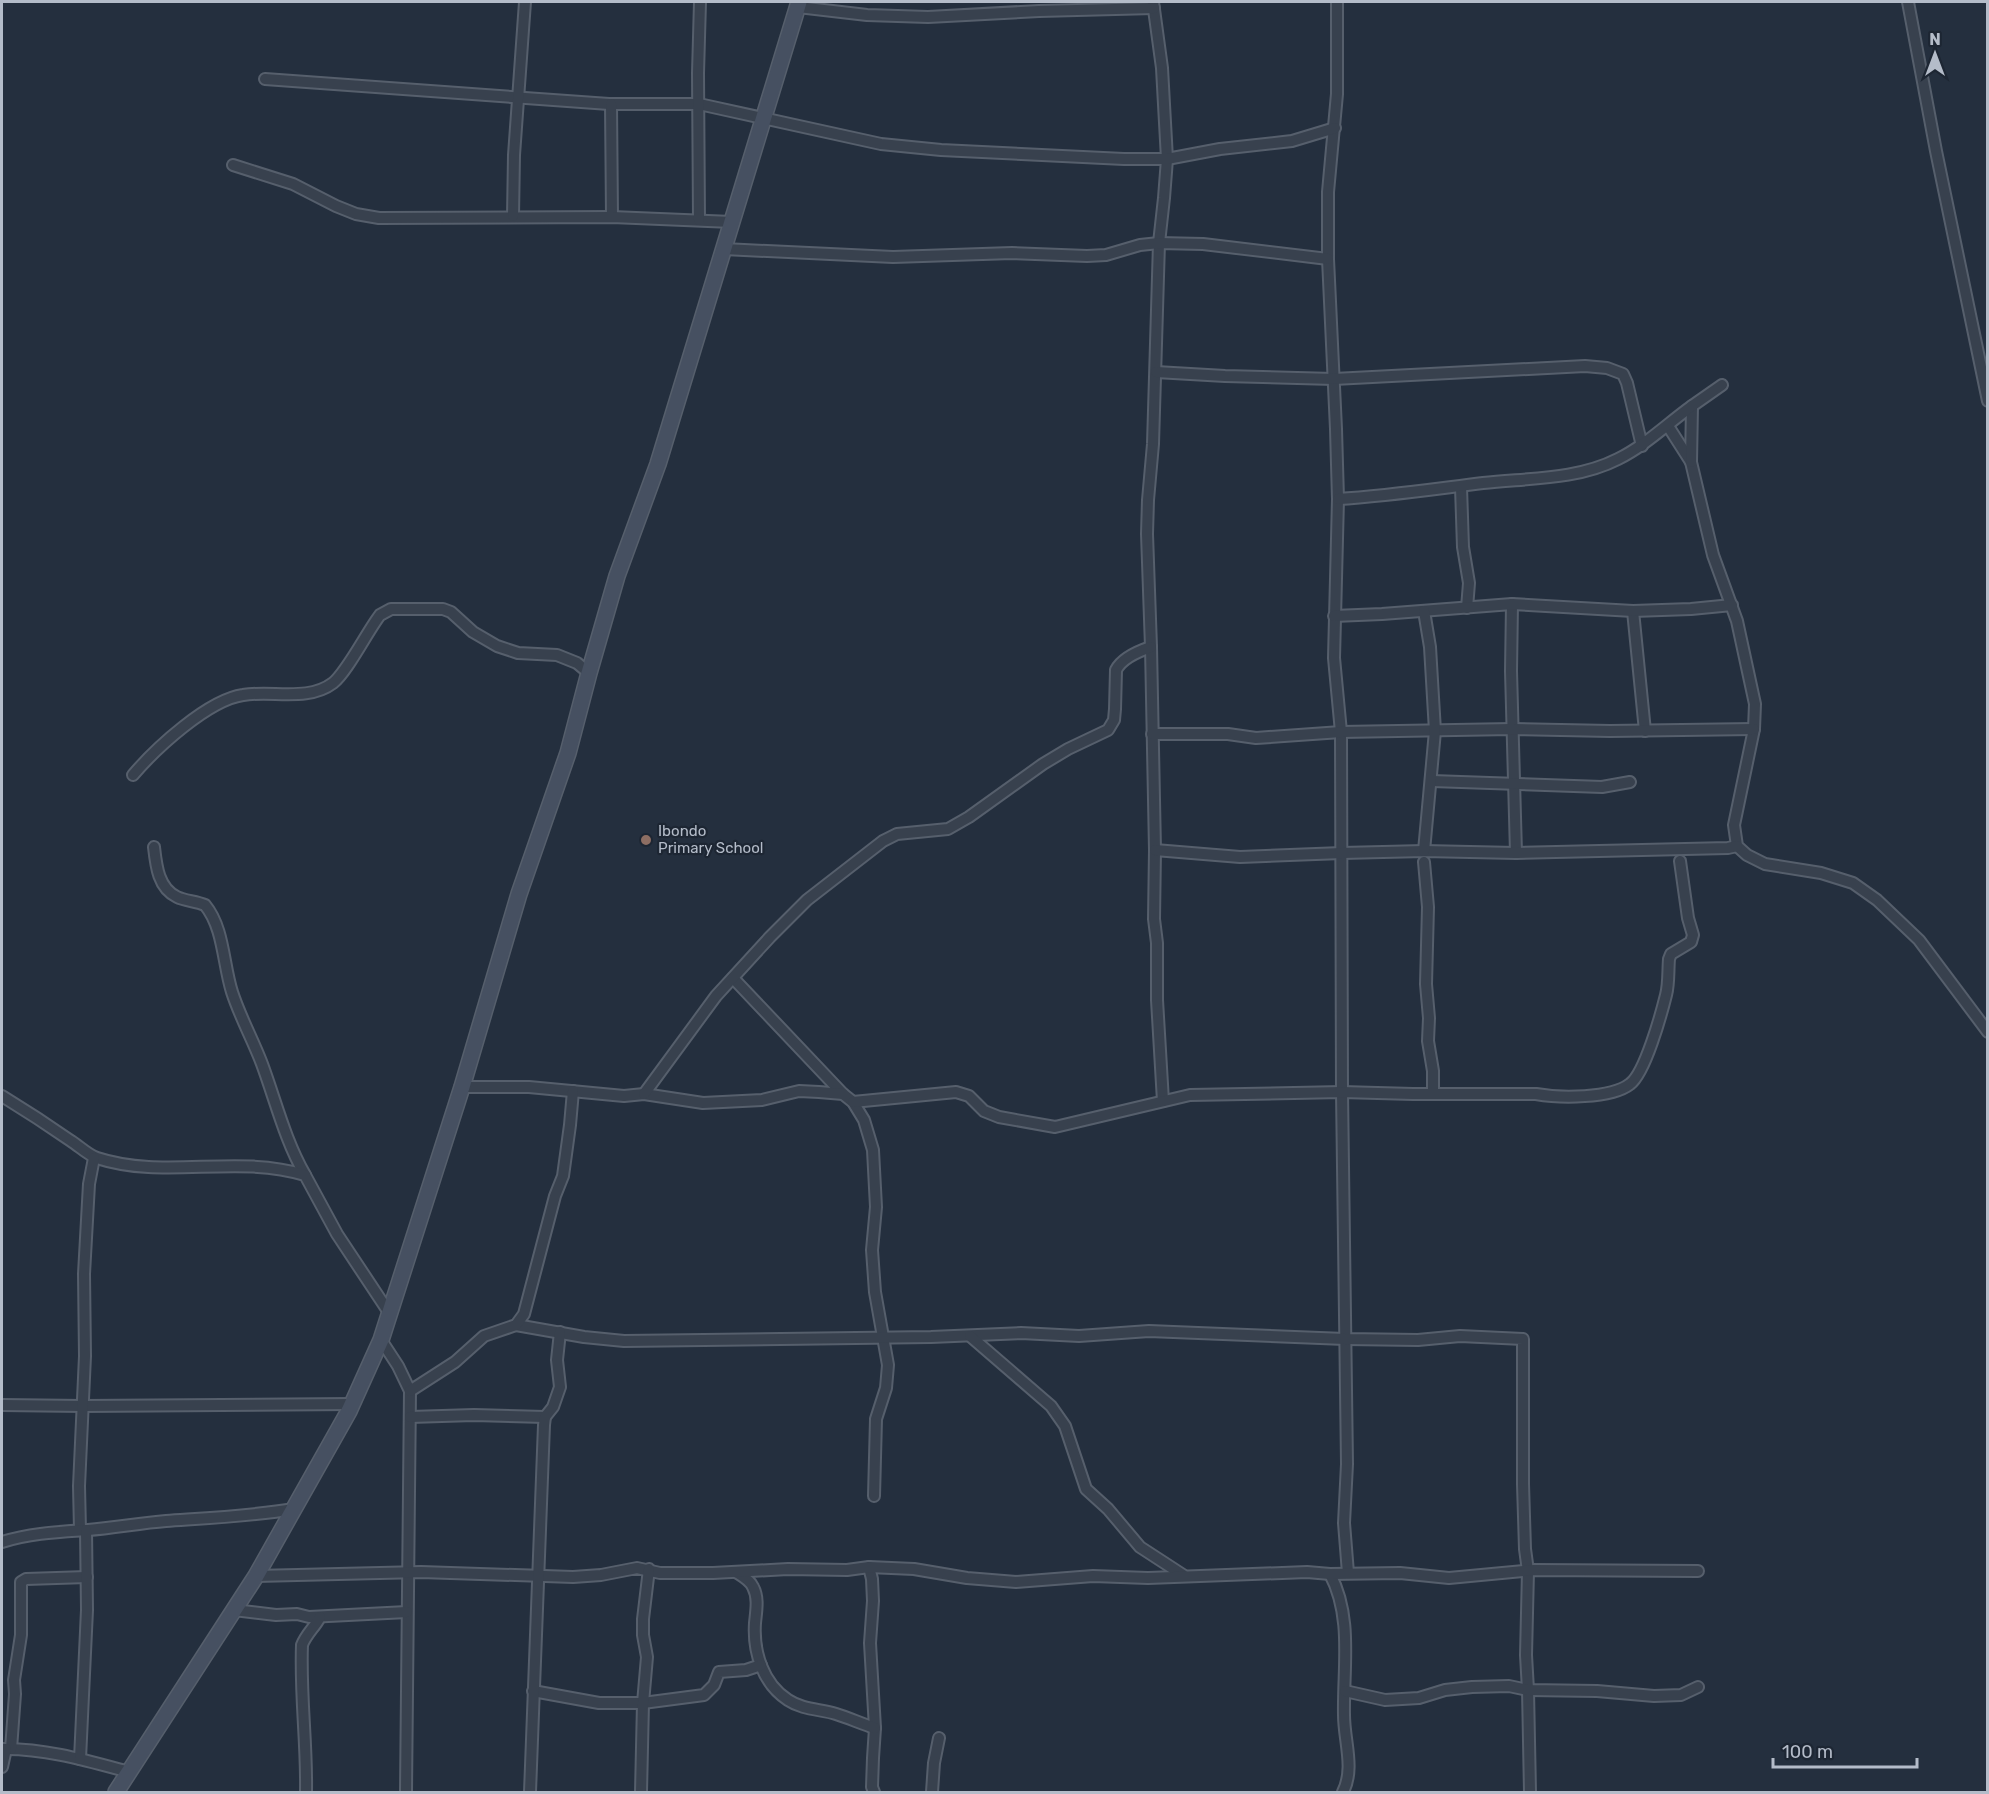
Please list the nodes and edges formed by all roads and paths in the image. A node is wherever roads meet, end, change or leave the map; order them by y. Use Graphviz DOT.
graph roads {
  1 [pos="525,2"];
  2 [pos="700,2"];
  3 [pos="1337,2"];
  4 [pos="1908,2"];
  5 [pos="799,4"];
  6 [pos="1153,5"];
  7 [pos="265,79"];
  8 [pos="517,98"];
  9 [pos="611,104"];
  10 [pos="699,104"];
  11 [pos="764,117"];
  12 [pos="1335,128"];
  13 [pos="1167,159"];
  14 [pos="233,165"];
  15 [pos="513,216"];
  16 [pos="612,217"];
  17 [pos="699,219"];
  18 [pos="732,222"];
  19 [pos="1159,243"];
  20 [pos="724,249"];
  21 [pos="1328,259"];
  22 [pos="1156,372"];
  23 [pos="1334,380"];
  24 [pos="1722,385"];
  25 [pos="1988,401"];
  26 [pos="1692,406"];
  27 [pos="1668,426"];
  28 [pos="1642,446"];
  29 [pos="1691,462"];
  30 [pos="1461,487"];
  31 [pos="1338,499"];
  32 [pos="1512,604"];
  33 [pos="1732,604"];
  34 [pos="1467,608"];
  35 [pos="1424,611"];
  36 [pos="1633,611"];
  37 [pos="1334,616"];
  38 [pos="1151,647"];
  39 [pos="589,673"];
  40 [pos="1512,729"];
  41 [pos="1754,729"];
  42 [pos="1435,731"];
  43 [pos="1645,731"];
  44 [pos="1341,732"];
  45 [pos="1152,734"];
  46 [pos="133,775"];
  47 [pos="1432,781"];
  48 [pos="1630,782"];
  49 [pos="1514,783"];
  50 [pos="1737,846"];
  51 [pos="153,847"];
  52 [pos="1155,850"];
  53 [pos="1342,852"];
  54 [pos="1516,853"];
  55 [pos="1424,857"];
  56 [pos="1680,861"];
  57 [pos="733,978"];
  58 [pos="1988,1032"];
  59 [pos="462,1087"];
  60 [pos="573,1091"];
  61 [pos="1342,1092"];
  62 [pos="644,1094"];
  63 [pos="843,1094"];
  64 [pos="1433,1094"];
  65 [pos="2,1096"];
  66 [pos="1163,1101"];
  67 [pos="853,1102"];
  68 [pos="94,1158"];
  69 [pos="305,1175"];
  70 [pos="388,1311"];
  71 [pos="516,1325"];
  72 [pos="560,1332"];
  73 [pos="882,1336"];
  74 [pos="970,1336"];
  75 [pos="1345,1339"];
  76 [pos="381,1340"];
  77 [pos="410,1391"];
  78 [pos="2,1404"];
  79 [pos="352,1404"];
  80 [pos="83,1406"];
  81 [pos="410,1418"];
  82 [pos="545,1418"];
  83 [pos="874,1496"];
  84 [pos="294,1509"];
  85 [pos="83,1530"];
  86 [pos="2,1542"];
  87 [pos="869,1567"];
  88 [pos="649,1569"];
  89 [pos="1528,1570"];
  90 [pos="1698,1570"];
  91 [pos="407,1572"];
  92 [pos="736,1572"];
  93 [pos="1348,1573"];
  94 [pos="1330,1574"];
  95 [pos="537,1575"];
  96 [pos="256,1576"];
  97 [pos="1183,1576"];
  98 [pos="87,1577"];
  99 [pos="234,1610"];
  100 [pos="407,1612"];
  101 [pos="320,1617"];
  102 [pos="761,1665"];
  103 [pos="1698,1687"];
  104 [pos="1528,1690"];
  105 [pos="533,1691"];
  106 [pos="1345,1691"];
  107 [pos="643,1703"];
  108 [pos="875,1728"];
  109 [pos="939,1738"];
  110 [pos="6,1749"];
  111 [pos="80,1759"];
  112 [pos="2,1767"];
  113 [pos="129,1772"];
  114 [pos="116,1792"];
  115 [pos="306,1792"];
  116 [pos="406,1792"];
  117 [pos="530,1792"];
  118 [pos="641,1792"];
  119 [pos="874,1792"];
  120 [pos="932,1792"];
  121 [pos="1343,1792"];
  122 [pos="1530,1792"];
  1 -- 8 [label="street"];
  2 -- 10 [label="street"];
  3 -- 12 [label="street"];
  4 -- 25 [label="street"];
  5 -- 6 [label="street"];
  5 -- 11 [label="main road"];
  6 -- 13 [label="street"];
  7 -- 8 [label="street"];
  8 -- 9 [label="street"];
  8 -- 15 [label="street"];
  9 -- 10 [label="street"];
  9 -- 16 [label="street"];
  10 -- 11 [label="street"];
  10 -- 17 [label="street"];
  11 -- 13 [label="street"];
  11 -- 18 [label="main road"];
  12 -- 13 [label="street"];
  12 -- 21 [label="street"];
  13 -- 19 [label="street"];
  14 -- 15 [label="street"];
  15 -- 16 [label="street"];
  16 -- 17 [label="street"];
  17 -- 18 [label="street"];
  18 -- 20 [label="main road"];
  19 -- 20 [label="street"];
  19 -- 21 [label="street"];
  19 -- 22 [label="street"];
  20 -- 39 [label="main road"];
  21 -- 23 [label="street"];
  22 -- 23 [label="street"];
  22 -- 38 [label="street"];
  23 -- 28 [label="street"];
  23 -- 31 [label="street"];
  24 -- 26 [label="street"];
  26 -- 27 [label="street"];
  26 -- 29 [label="street"];
  27 -- 28 [label="street"];
  27 -- 29 [label="street"];
  28 -- 30 [label="street"];
  29 -- 33 [label="street"];
  30 -- 31 [label="street"];
  30 -- 34 [label="street"];
  31 -- 37 [label="street"];
  32 -- 34 [label="street"];
  32 -- 36 [label="street"];
  32 -- 40 [label="street"];
  33 -- 36 [label="street"];
  33 -- 41 [label="street"];
  34 -- 35 [label="street"];
  35 -- 37 [label="street"];
  35 -- 42 [label="street"];
  36 -- 43 [label="street"];
  37 -- 44 [label="street"];
  38 -- 45 [label="street"];
  38 -- 57 [label="street"];
  39 -- 46 [label="street"];
  39 -- 59 [label="main road"];
  40 -- 42 [label="street"];
  40 -- 43 [label="street"];
  40 -- 49 [label="street"];
  41 -- 43 [label="street"];
  41 -- 50 [label="street"];
  42 -- 44 [label="street"];
  42 -- 47 [label="street"];
  44 -- 45 [label="street"];
  44 -- 53 [label="street"];
  45 -- 52 [label="street"];
  47 -- 49 [label="street"];
  47 -- 55 [label="street"];
  48 -- 49 [label="street"];
  49 -- 54 [label="street"];
  50 -- 54 [label="street"];
  50 -- 58 [label="street"];
  51 -- 69 [label="street"];
  52 -- 53 [label="street"];
  52 -- 66 [label="street"];
  53 -- 55 [label="street"];
  53 -- 61 [label="street"];
  54 -- 55 [label="street"];
  55 -- 64 [label="street"];
  56 -- 64 [label="street"];
  57 -- 62 [label="street"];
  57 -- 63 [label="street"];
  59 -- 60 [label="street"];
  59 -- 70 [label="main road"];
  60 -- 62 [label="street"];
  60 -- 71 [label="street"];
  61 -- 64 [label="street"];
  61 -- 66 [label="street"];
  61 -- 75 [label="street"];
  62 -- 63 [label="street"];
  63 -- 67 [label="street"];
  65 -- 68 [label="street"];
  66 -- 67 [label="street"];
  67 -- 73 [label="street"];
  68 -- 69 [label="street"];
  68 -- 80 [label="street"];
  69 -- 70 [label="street"];
  70 -- 76 [label="main road"];
  71 -- 72 [label="street"];
  71 -- 77 [label="street"];
  72 -- 73 [label="street"];
  72 -- 82 [label="street"];
  73 -- 74 [label="street"];
  73 -- 83 [label="street"];
  74 -- 75 [label="street"];
  74 -- 97 [label="street"];
  75 -- 89 [label="street"];
  75 -- 93 [label="street"];
  76 -- 77 [label="street"];
  76 -- 79 [label="main road"];
  77 -- 81 [label="street"];
  78 -- 80 [label="street"];
  79 -- 80 [label="street"];
  79 -- 84 [label="main road"];
  80 -- 85 [label="street"];
  81 -- 82 [label="street"];
  81 -- 91 [label="street"];
  82 -- 95 [label="street"];
  84 -- 85 [label="street"];
  84 -- 96 [label="main road"];
  85 -- 86 [label="street"];
  85 -- 98 [label="street"];
  87 -- 92 [label="street"];
  87 -- 97 [label="street"];
  87 -- 108 [label="street"];
  88 -- 92 [label="street"];
  88 -- 95 [label="street"];
  88 -- 107 [label="street"];
  89 -- 90 [label="street"];
  89 -- 93 [label="street"];
  89 -- 104 [label="street"];
  91 -- 95 [label="street"];
  91 -- 96 [label="street"];
  91 -- 100 [label="street"];
  92 -- 102 [label="street"];
  93 -- 94 [label="street"];
  94 -- 97 [label="street"];
  94 -- 106 [label="street"];
  95 -- 105 [label="street"];
  96 -- 99 [label="main road"];
  98 -- 110 [label="street"];
  98 -- 111 [label="street"];
  99 -- 101 [label="street"];
  99 -- 113 [label="main road"];
  100 -- 101 [label="street"];
  100 -- 116 [label="street"];
  101 -- 115 [label="street"];
  102 -- 107 [label="street"];
  102 -- 108 [label="street"];
  103 -- 104 [label="street"];
  104 -- 106 [label="street"];
  104 -- 122 [label="street"];
  105 -- 107 [label="street"];
  105 -- 117 [label="street"];
  106 -- 121 [label="street"];
  107 -- 118 [label="street"];
  108 -- 119 [label="street"];
  109 -- 120 [label="street"];
  110 -- 111 [label="street"];
  110 -- 112 [label="street"];
  111 -- 113 [label="street"];
  113 -- 114 [label="main road"];
}
